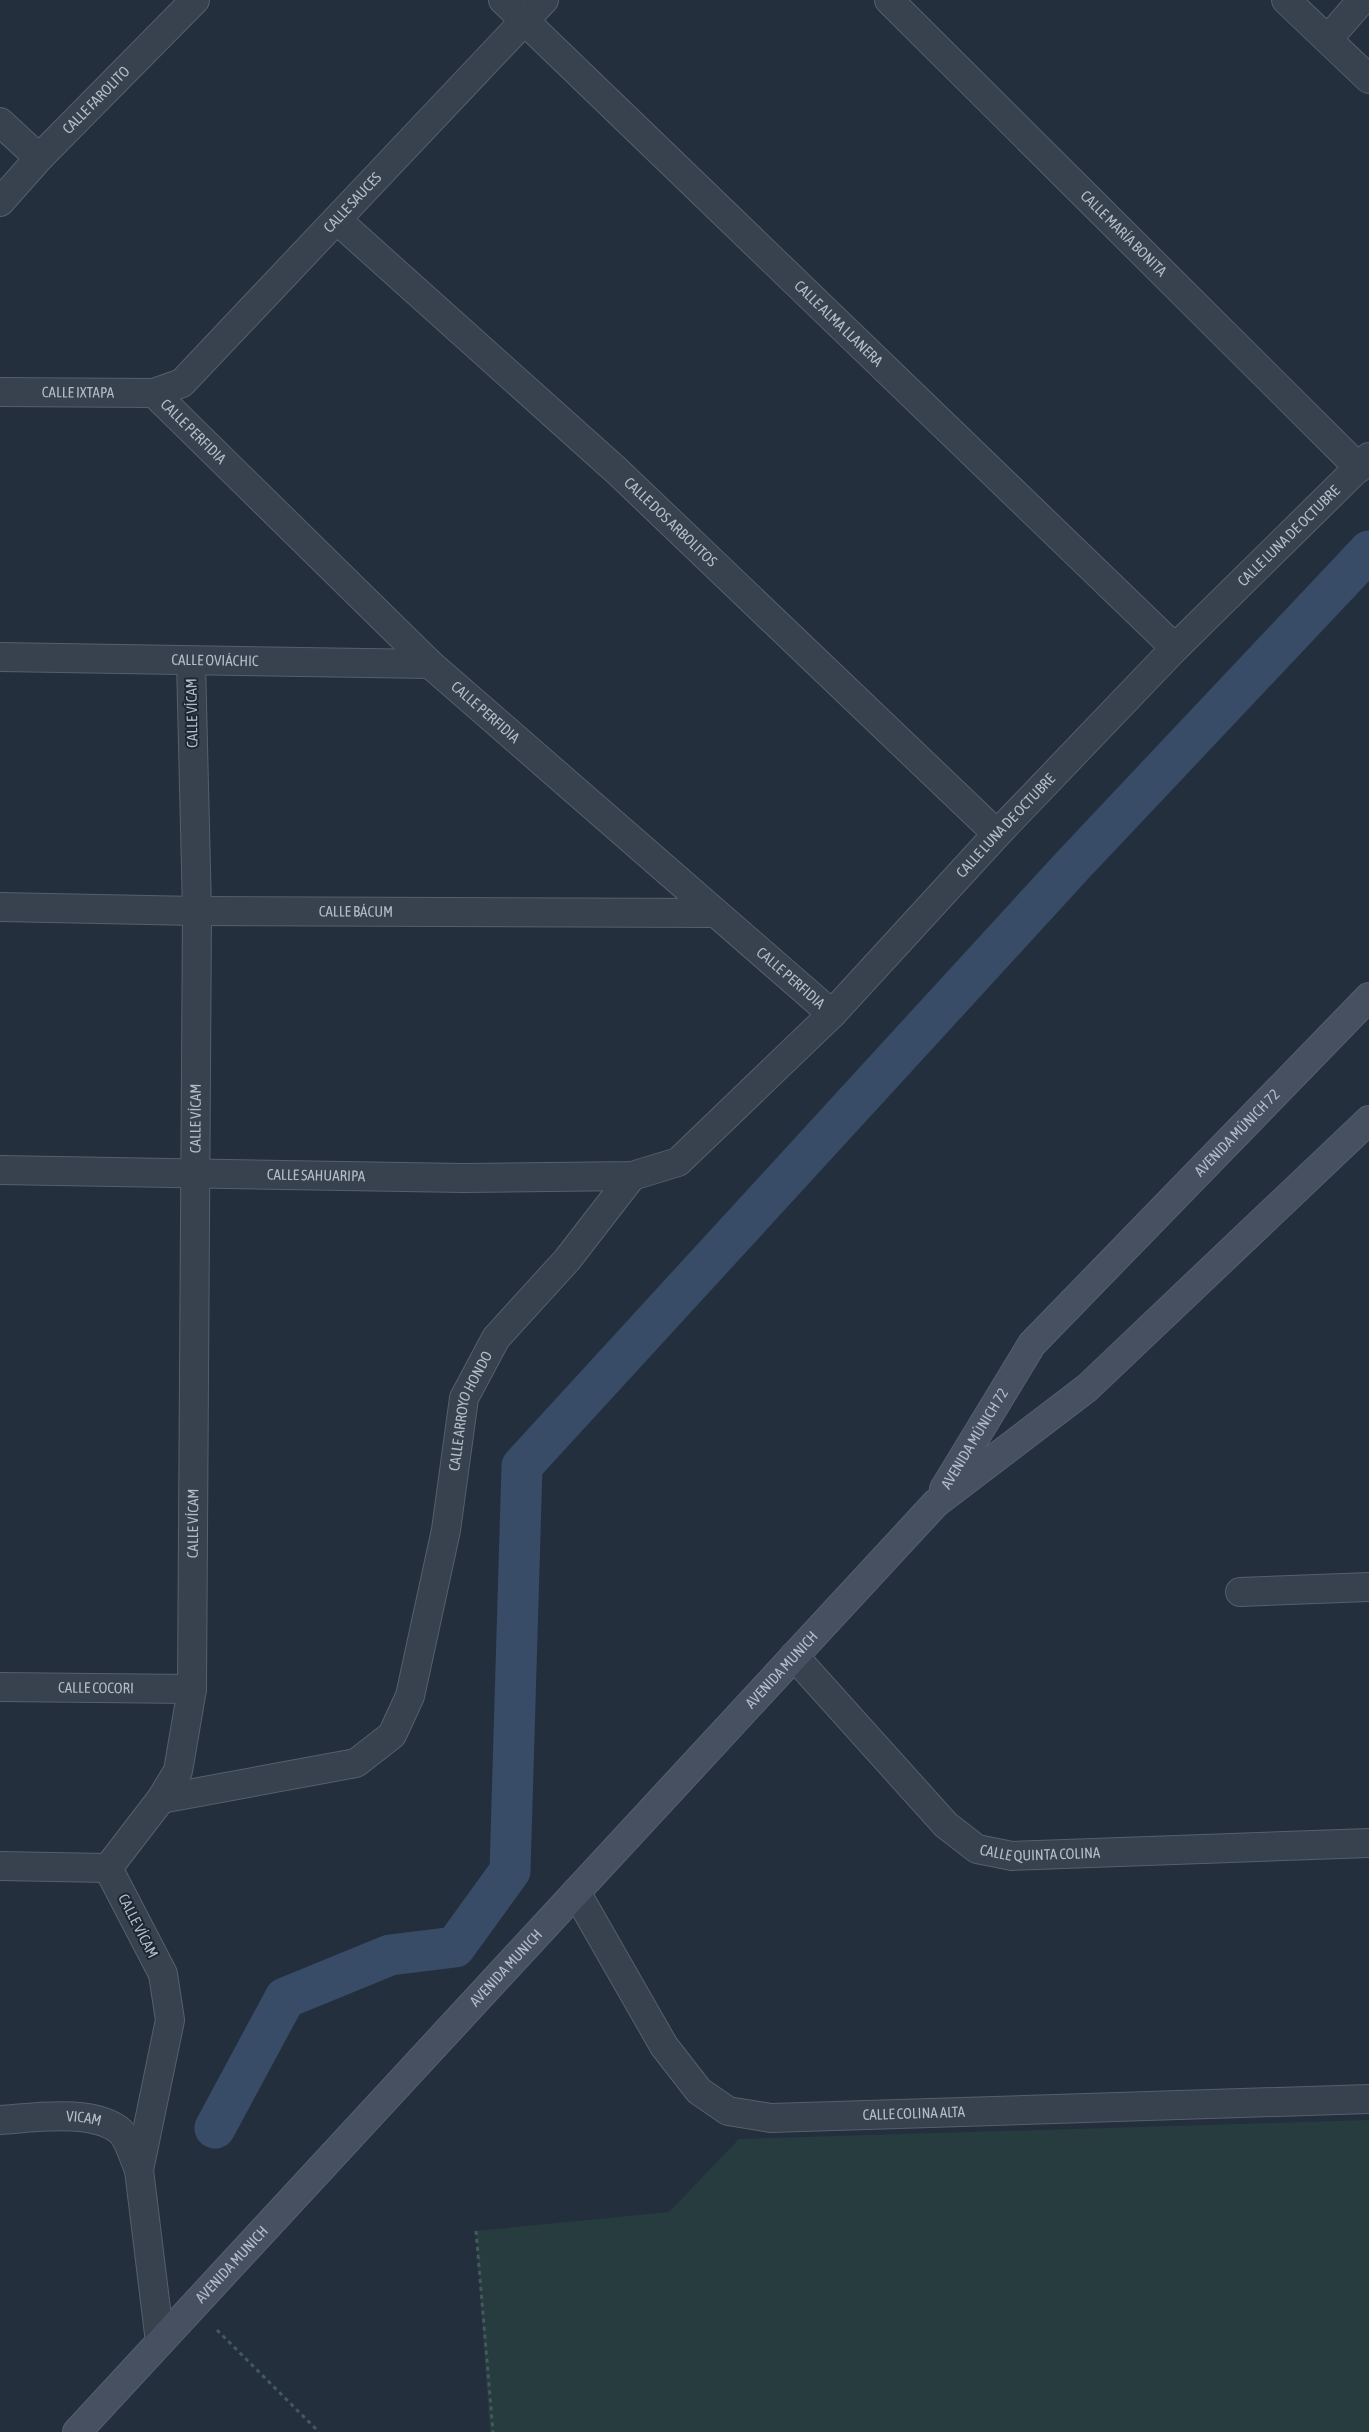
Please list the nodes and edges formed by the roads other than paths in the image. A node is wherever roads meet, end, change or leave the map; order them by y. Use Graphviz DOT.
graph roads {
  1 [pos="195,0"];
  2 [pos="503,0"];
  3 [pos="544,0"];
  4 [pos="889,0"];
  5 [pos="1286,0"];
  6 [pos="1362,0"];
  7 [pos="524,21"];
  8 [pos="1328,38"];
  9 [pos="1369,79"];
  10 [pos="0,122"];
  11 [pos="40,158"];
  12 [pos="0,202"];
  13 [pos="337,220"];
  14 [pos="0,392"];
  15 [pos="154,393"];
  16 [pos="1364,463"];
  17 [pos="1175,648"];
  18 [pos="0,657"];
  19 [pos="191,661"];
  20 [pos="430,664"];
  21 [pos="997,834"];
  22 [pos="0,907"];
  23 [pos="197,911"];
  24 [pos="714,913"];
  25 [pos="1369,997"];
  26 [pos="832,1014"];
  27 [pos="1369,1120"];
  28 [pos="0,1170"];
  29 [pos="194,1175"];
  30 [pos="632,1176"];
  31 [pos="936,1502"];
  32 [pos="1369,1586"];
  33 [pos="1240,1592"];
  34 [pos="794,1656"];
  35 [pos="0,1687"];
  36 [pos="192,1689"];
  37 [pos="161,1799"];
  38 [pos="1369,1843"];
  39 [pos="0,1866"];
  40 [pos="108,1868"];
  41 [pos="576,1892"];
  42 [pos="1369,2100"];
  43 [pos="0,2120"];
  44 [pos="139,2170"];
  45 [pos="160,2342"];
  46 [pos="77,2432"];
  1 -- 11 [label="street, CALLE FAROLITO"];
  2 -- 7 [label="street, CALLE ALMA LLANERA"];
  3 -- 7 [label="street, CALLE SAUCES"];
  4 -- 16 [label="street, CALLE MARÍA BONITA"];
  5 -- 8 [label="street"];
  6 -- 8 [label="street"];
  7 -- 13 [label="street, CALLE SAUCES"];
  7 -- 17 [label="street, CALLE ALMA LLANERA"];
  8 -- 9 [label="street"];
  10 -- 11 [label="street"];
  11 -- 12 [label="street, CALLE FAROLITO"];
  13 -- 15 [label="street, CALLE SAUCES"];
  13 -- 21 [label="street, CALLE DOS ARBOLITOS"];
  14 -- 15 [label="street, CALLE IXTAPA"];
  15 -- 20 [label="street, CALLE PERFIDIA"];
  16 -- 17 [label="street, CALLE LUNA DE OCTUBRE"];
  17 -- 21 [label="street, CALLE LUNA DE OCTUBRE"];
  18 -- 19 [label="street, CALLE OVIÁCHIC"];
  19 -- 20 [label="street, CALLE OVIÁCHIC"];
  19 -- 23 [label="street, CALLE VÍCAM"];
  20 -- 24 [label="street, CALLE PERFIDIA"];
  21 -- 26 [label="street, CALLE LUNA DE OCTUBRE"];
  22 -- 23 [label="street, CALLE BÁCUM"];
  23 -- 24 [label="street, CALLE BÁCUM"];
  23 -- 29 [label="street, CALLE VÍCAM"];
  24 -- 26 [label="street, CALLE PERFIDIA"];
  25 -- 31 [label="main road, AVENIDA MÚNICH 72"];
  26 -- 30 [label="street, CALLE LUNA DE OCTUBRE"];
  27 -- 31 [label="main road, AVENIDA MÚNICH 72"];
  28 -- 29 [label="street, CALLE SAHUARIPA"];
  29 -- 30 [label="street, CALLE SAHUARIPA"];
  29 -- 36 [label="street, CALLE VÍCAM"];
  30 -- 37 [label="street, CALLE ARROYO HONDO"];
  31 -- 34 [label="main road, AVENIDA MUNICH"];
  32 -- 33 [label="street"];
  34 -- 38 [label="street, CALLE QUINTA COLINA"];
  34 -- 41 [label="main road, AVENIDA MUNICH"];
  35 -- 36 [label="street, CALLE COCORI"];
  36 -- 37 [label="street, CALLE VÍCAM"];
  37 -- 40 [label="street, CALLE VÍCAM"];
  39 -- 40 [label="street"];
  40 -- 44 [label="street, CALLE VÍCAM"];
  41 -- 42 [label="street, CALLE COLINA ALTA"];
  41 -- 45 [label="main road, AVENIDA MUNICH"];
  43 -- 44 [label="street, VICAM"];
  44 -- 45 [label="street, CALLE VÍCAM"];
  45 -- 46 [label="main road, AVENIDA MUNICH"];
}
